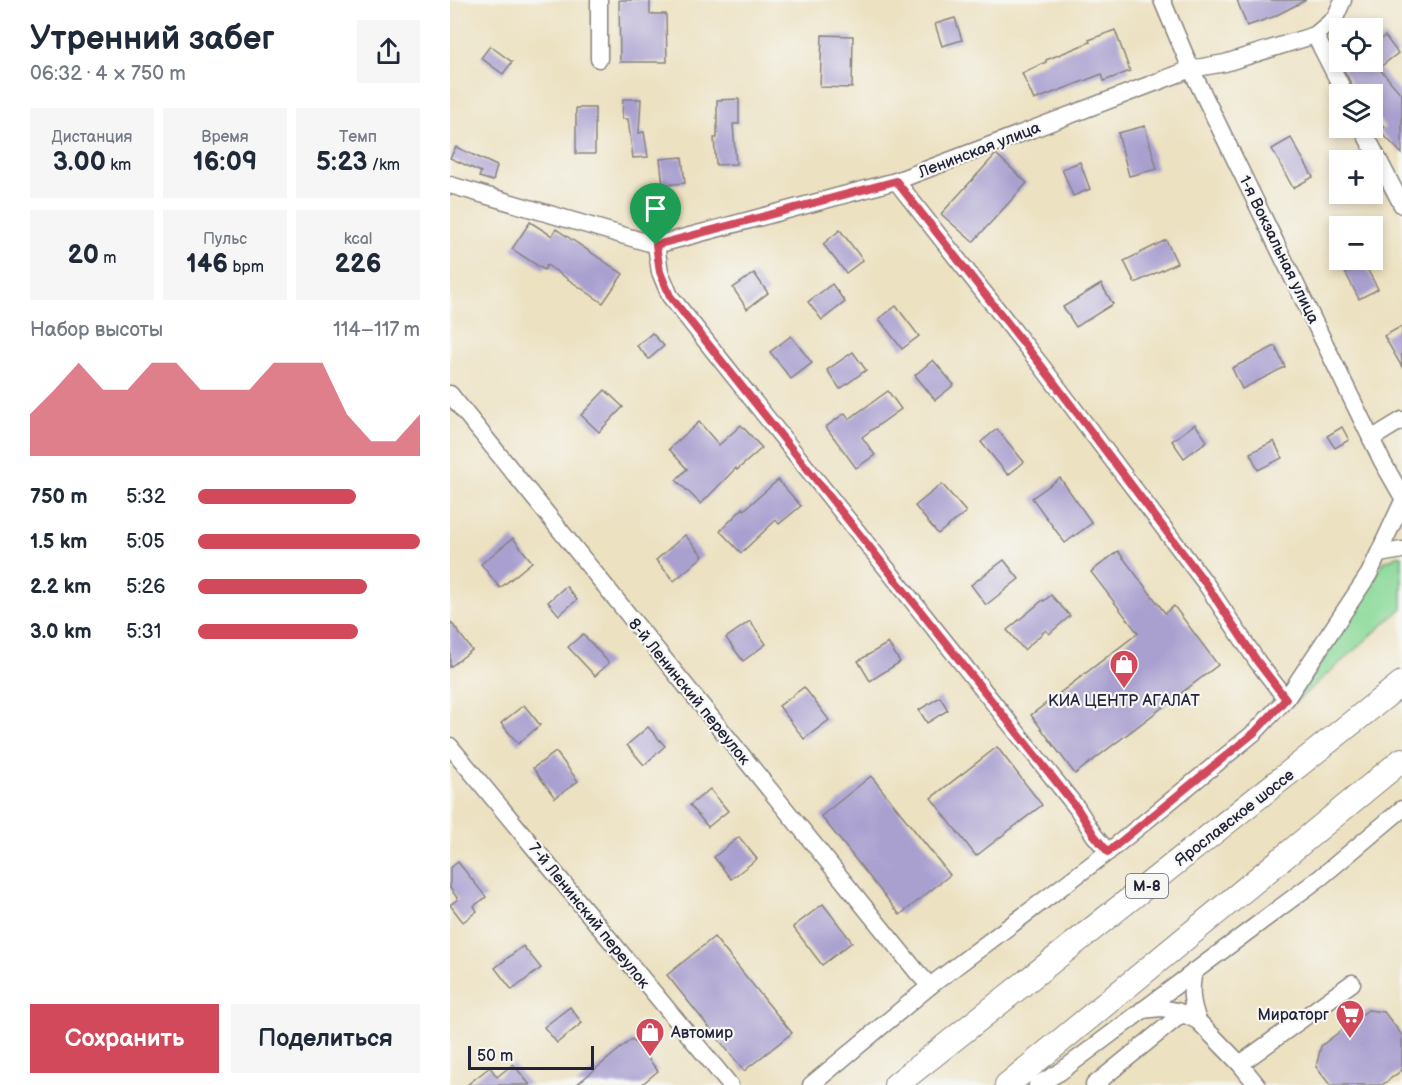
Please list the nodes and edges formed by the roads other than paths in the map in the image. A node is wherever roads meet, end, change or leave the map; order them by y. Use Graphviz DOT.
graph roads {
  1 [pos="599,0"];
  2 [pos="1162,0"];
  3 [pos="1343,0"];
  4 [pos="1315,35"];
  5 [pos="599,59"];
  6 [pos="1191,69"];
  7 [pos="1340,84"];
  8 [pos="1367,138"];
  9 [pos="896,181"];
  10 [pos="450,185"];
  11 [pos="1402,205"];
  12 [pos="656,245"];
  13 [pos="450,394"];
  14 [pos="1402,420"];
  15 [pos="1371,439"];
  16 [pos="1402,496"];
  17 [pos="1402,503"];
  18 [pos="1402,550"];
  19 [pos="1379,554"];
  20 [pos="1401,684"];
  21 [pos="1286,699"];
  22 [pos="450,746"];
  23 [pos="1402,760"];
  24 [pos="1402,809"];
  25 [pos="1108,852"];
  26 [pos="1194,971"];
  27 [pos="1352,983"];
  28 [pos="930,986"];
  29 [pos="1142,1010"];
  30 [pos="1183,1013"];
  31 [pos="1198,1021"];
  32 [pos="1240,1064"];
  33 [pos="730,1085"];
  34 [pos="811,1085"];
  35 [pos="896,1085"];
  36 [pos="1007,1085"];
  37 [pos="1037,1085"];
  38 [pos="1094,1085"];
  39 [pos="1257,1085"];
  1 -- 5 [label="street"];
  2 -- 6 [label="street, 1-я Вокзальная улица"];
  3 -- 4 [label="street"];
  4 -- 6 [label="street, Ленинская улица"];
  4 -- 7 [label="street"];
  6 -- 9 [label="street, Ленинская улица"];
  6 -- 15 [label="street, 1-я Вокзальная улица"];
  8 -- 11 [label="street"];
  9 -- 12 [label="street, Ленинская улица"];
  9 -- 21 [label="street"];
  10 -- 12 [label="street"];
  12 -- 25 [label="street"];
  13 -- 28 [label="street, 8-й Ленинский переулок"];
  14 -- 15 [label="street"];
  15 -- 16 [label="street, 1-я Вокзальная улица"];
  17 -- 19 [label="street"];
  18 -- 19 [label="street"];
  19 -- 21 [label="street"];
  20 -- 35 [label="highway, Ярославское шоссе / М-8"];
  21 -- 25 [label="street"];
  22 -- 33 [label="street, 7-й Ленинский переулок"];
  23 -- 36 [label="highway"];
  24 -- 26 [label="street"];
  25 -- 28 [label="street"];
  26 -- 29 [label="street"];
  26 -- 31 [label="street"];
  27 -- 32 [label="street"];
  28 -- 34 [label="street"];
  29 -- 30 [label="street"];
  29 -- 37 [label="street"];
  30 -- 31 [label="street"];
  30 -- 38 [label="street"];
  31 -- 32 [label="street"];
  32 -- 39 [label="street"];
}
